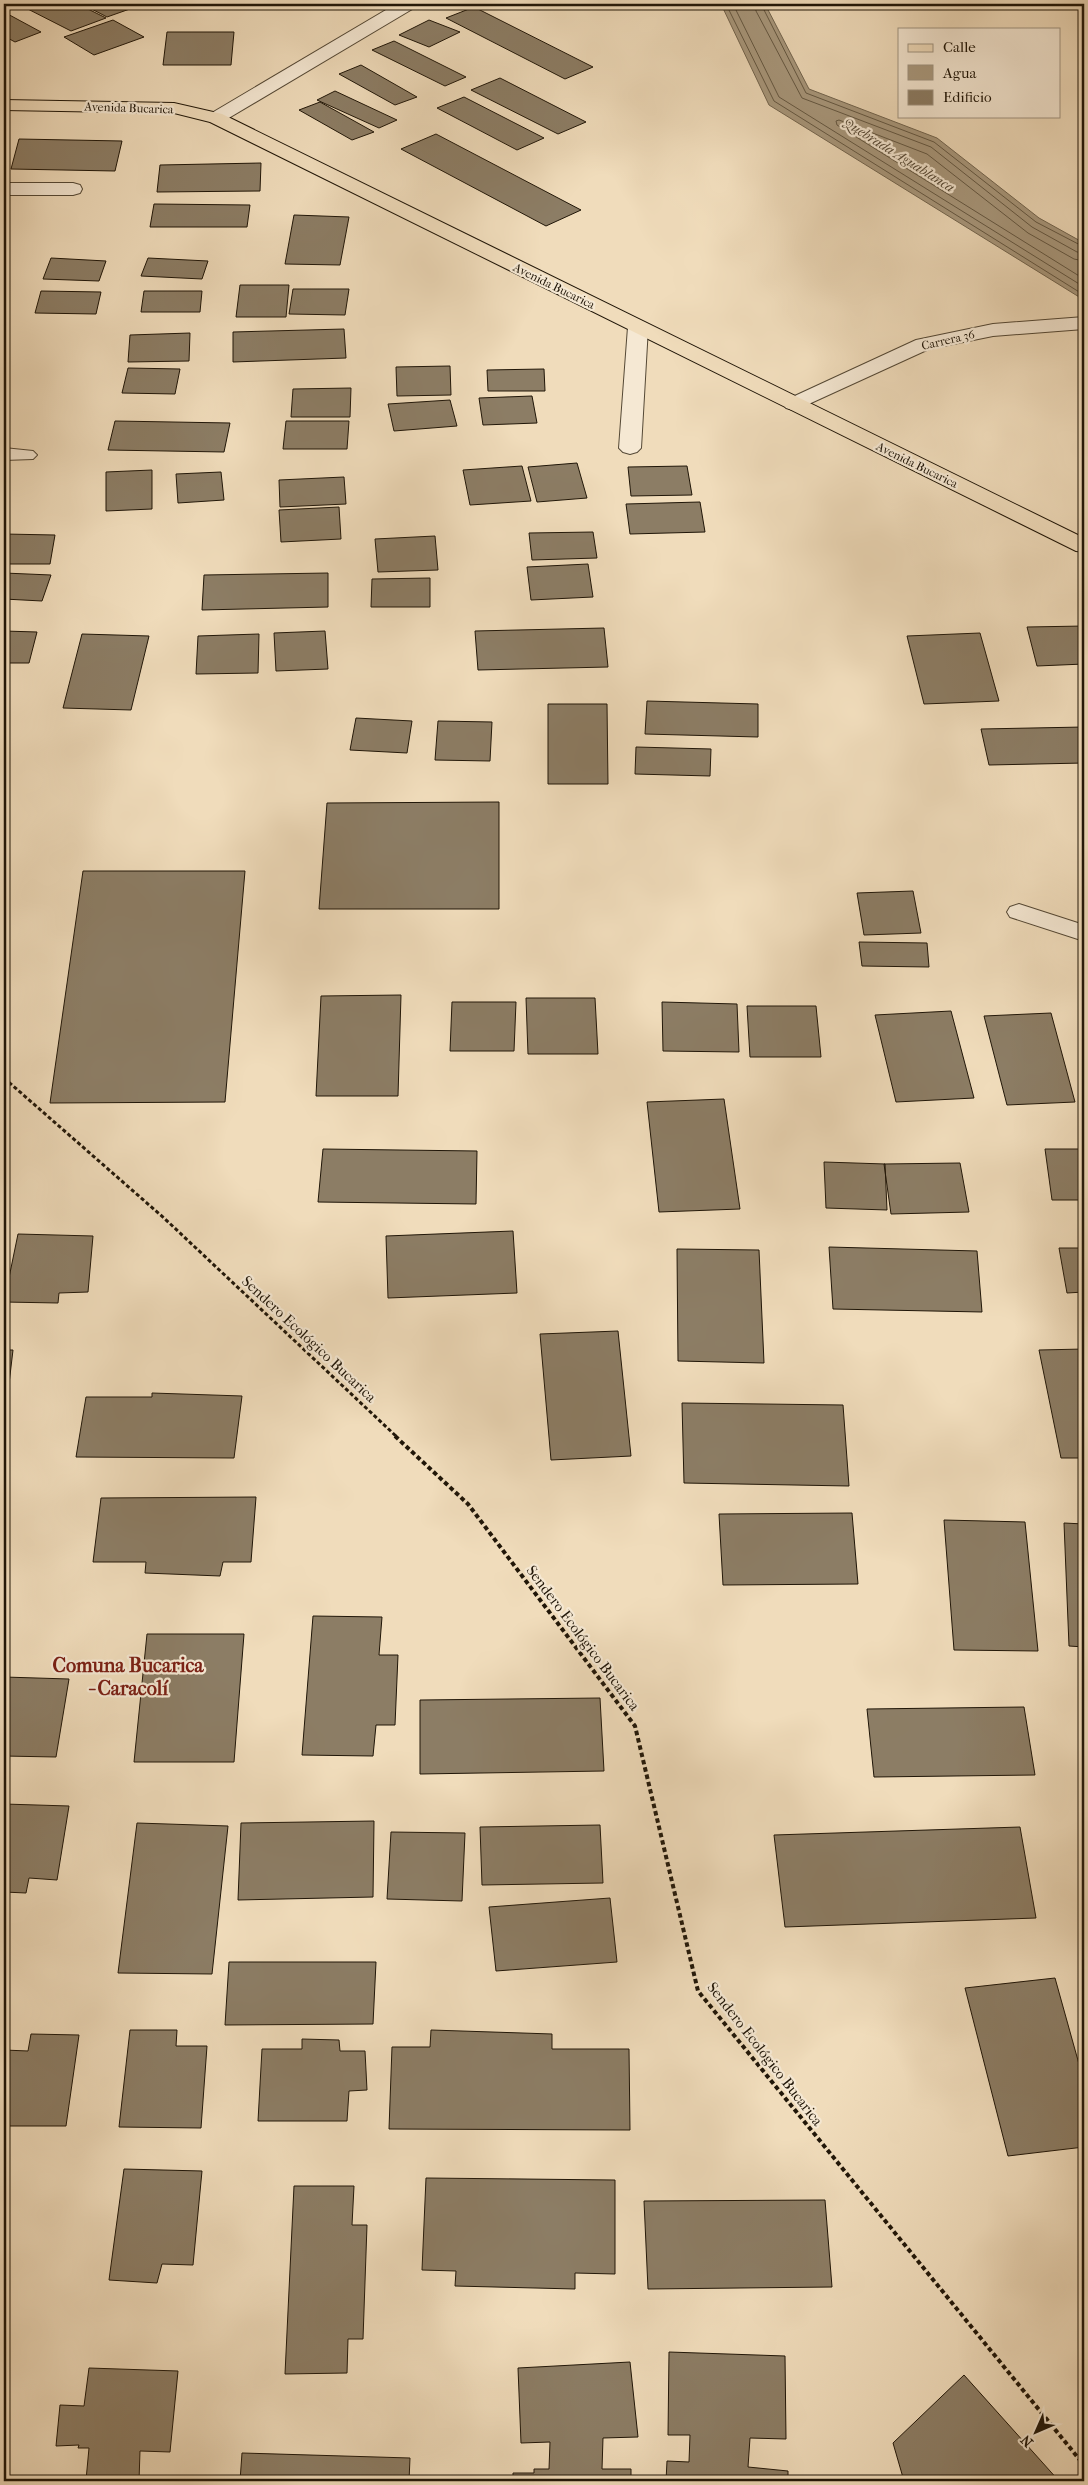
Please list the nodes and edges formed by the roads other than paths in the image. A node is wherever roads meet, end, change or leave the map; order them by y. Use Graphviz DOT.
graph roads {
  1 [pos="408,4"];
  2 [pos="4,105"];
  3 [pos="216,118"];
  4 [pos="73,188"];
  5 [pos="4,189"];
  6 [pos="1084,323"];
  7 [pos="638,327"];
  8 [pos="793,404"];
  9 [pos="630,448"];
  10 [pos="4,454"];
  11 [pos="26,454"];
  12 [pos="1084,546"];
  13 [pos="1019,912"];
  14 [pos="1084,933"];
  1 -- 3 [label="street"];
  2 -- 3 [label="main road, Avenida Bucarica"];
  3 -- 7 [label="main road, Avenida Bucarica"];
  4 -- 5 [label="street"];
  6 -- 8 [label="street, Carrera 36"];
  7 -- 8 [label="main road, Avenida Bucarica"];
  7 -- 9 [label="street"];
  8 -- 12 [label="main road, Avenida Bucarica"];
  10 -- 11 [label="street"];
  13 -- 14 [label="street"];
}
